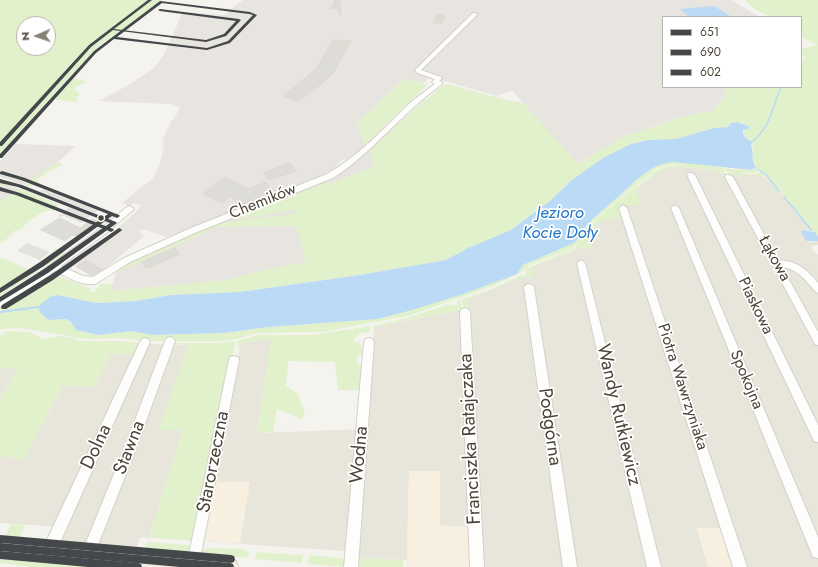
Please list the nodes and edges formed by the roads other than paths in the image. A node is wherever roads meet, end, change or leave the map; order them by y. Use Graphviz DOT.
graph roads {
  1 [pos="475,14"];
  2 [pos="692,175"];
  3 [pos="729,178"];
  4 [pos="623,208"];
  5 [pos="675,208"];
  6 [pos="130,209"];
  7 [pos="581,263"];
  8 [pos="776,263"];
  9 [pos="50,268"];
  10 [pos="67,273"];
  11 [pos="528,287"];
  12 [pos="818,289"];
  13 [pos="14,294"];
  14 [pos="0,300"];
  15 [pos="0,303"];
  16 [pos="465,312"];
  17 [pos="818,341"];
  18 [pos="145,342"];
  19 [pos="170,342"];
  20 [pos="369,342"];
  21 [pos="234,360"];
  22 [pos="818,437"];
  23 [pos="0,547"];
  24 [pos="49,551"];
  25 [pos="818,552"];
  26 [pos="87,555"];
  27 [pos="193,564"];
  28 [pos="230,567"];
  29 [pos="351,567"];
  30 [pos="478,567"];
  31 [pos="570,567"];
  32 [pos="654,567"];
  33 [pos="740,567"];
  1 -- 10 [label="street, Chemików"];
  2 -- 22 [label="street, Piaskowa"];
  3 -- 8 [label="street, Łąkowa"];
  4 -- 33 [label="street, Piotra Wawrzyniaka"];
  5 -- 25 [label="street, Spokojna"];
  6 -- 9 [label="street"];
  7 -- 32 [label="street, Wandy Rutkiewicz"];
  8 -- 12 [label="street"];
  8 -- 17 [label="street, Łąkowa"];
  9 -- 10 [label="street, Chemików"];
  9 -- 13 [label="street"];
  10 -- 13 [label="street, Chemików"];
  11 -- 31 [label="street, Podgórna"];
  13 -- 14 [label="street"];
  13 -- 15 [label="street"];
  16 -- 30 [label="street, Franciszka Ratajczaka"];
  18 -- 24 [label="street, Dolna"];
  19 -- 26 [label="street, Stawna"];
  20 -- 29 [label="street, Wodna"];
  21 -- 27 [label="street, Starorzeczna"];
  23 -- 24 [label="main road"];
  24 -- 26 [label="main road"];
  26 -- 27 [label="main road"];
  27 -- 28 [label="main road"];
}
